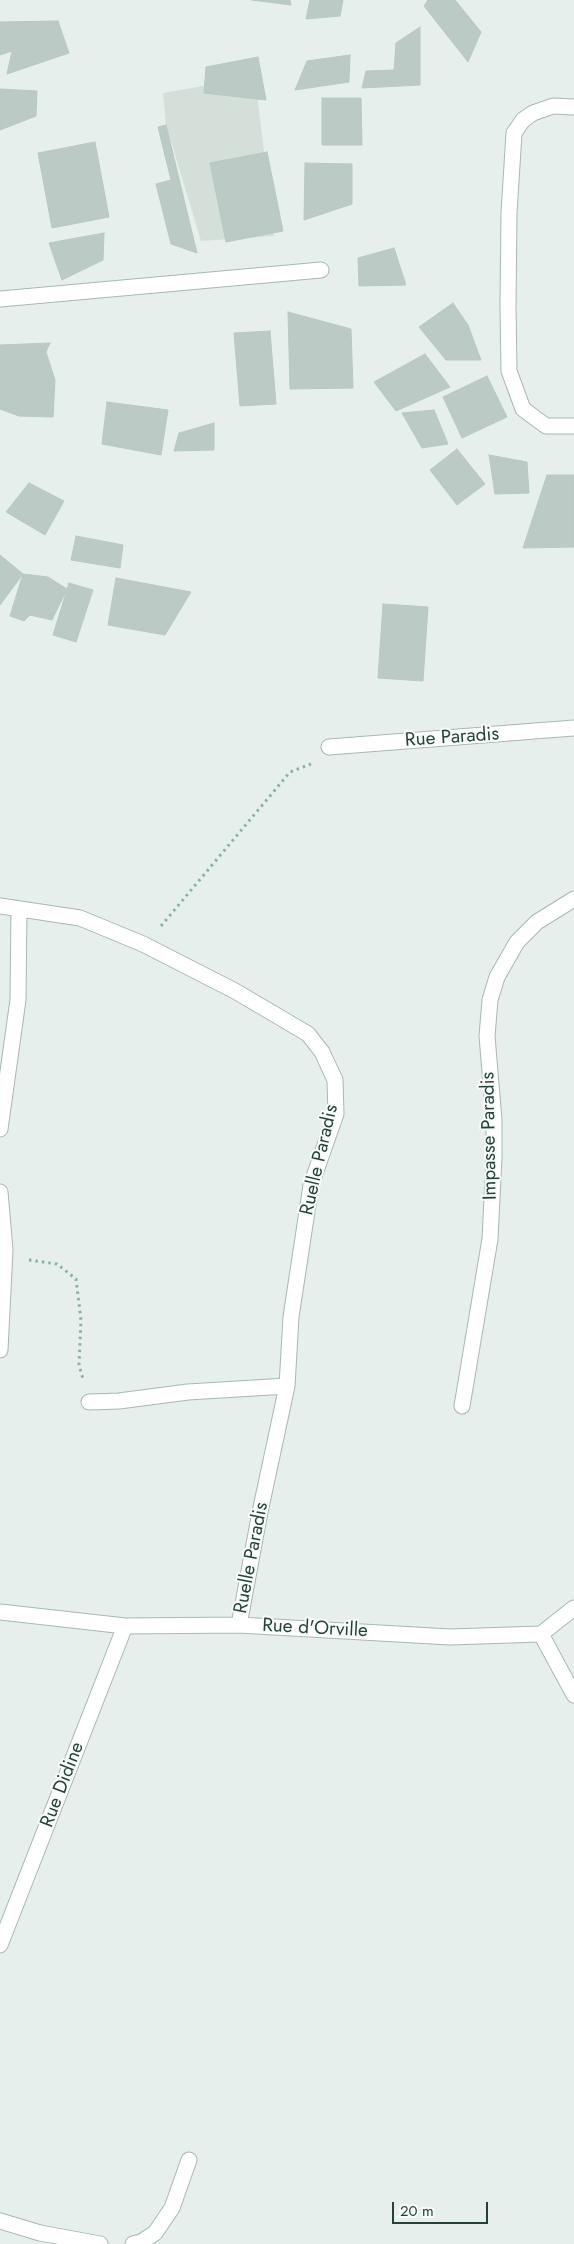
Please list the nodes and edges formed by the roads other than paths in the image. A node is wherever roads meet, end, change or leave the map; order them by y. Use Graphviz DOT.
graph roads {
  1 [pos="574,107"];
  2 [pos="321,270"];
  3 [pos="0,299"];
  4 [pos="574,426"];
  5 [pos="574,728"];
  6 [pos="329,747"];
  7 [pos="574,899"];
  8 [pos="0,906"];
  9 [pos="19,910"];
  10 [pos="0,1129"];
  11 [pos="0,1192"];
  12 [pos="0,1350"];
  13 [pos="287,1386"];
  14 [pos="89,1402"];
  15 [pos="462,1406"];
  16 [pos="574,1608"];
  17 [pos="0,1612"];
  18 [pos="239,1625"];
  19 [pos="125,1626"];
  20 [pos="541,1634"];
  21 [pos="574,1695"];
  22 [pos="0,1945"];
  23 [pos="189,2160"];
  24 [pos="0,2220"];
  25 [pos="100,2244"];
  26 [pos="133,2244"];
  1 -- 4 [label="street"];
  2 -- 3 [label="street"];
  5 -- 6 [label="street, Rue Paradis"];
  7 -- 15 [label="street, Impasse Paradis"];
  8 -- 9 [label="street, Ruelle Paradis"];
  9 -- 10 [label="street"];
  9 -- 13 [label="street, Ruelle Paradis"];
  11 -- 12 [label="street"];
  13 -- 14 [label="street"];
  13 -- 18 [label="street, Ruelle Paradis"];
  16 -- 20 [label="street"];
  17 -- 19 [label="street, Rue d'Orville"];
  18 -- 19 [label="street, Rue d'Orville"];
  18 -- 20 [label="street, Rue d'Orville"];
  19 -- 22 [label="street, Rue Didine"];
  20 -- 21 [label="street"];
  23 -- 26 [label="street"];
  24 -- 25 [label="street"];
}
